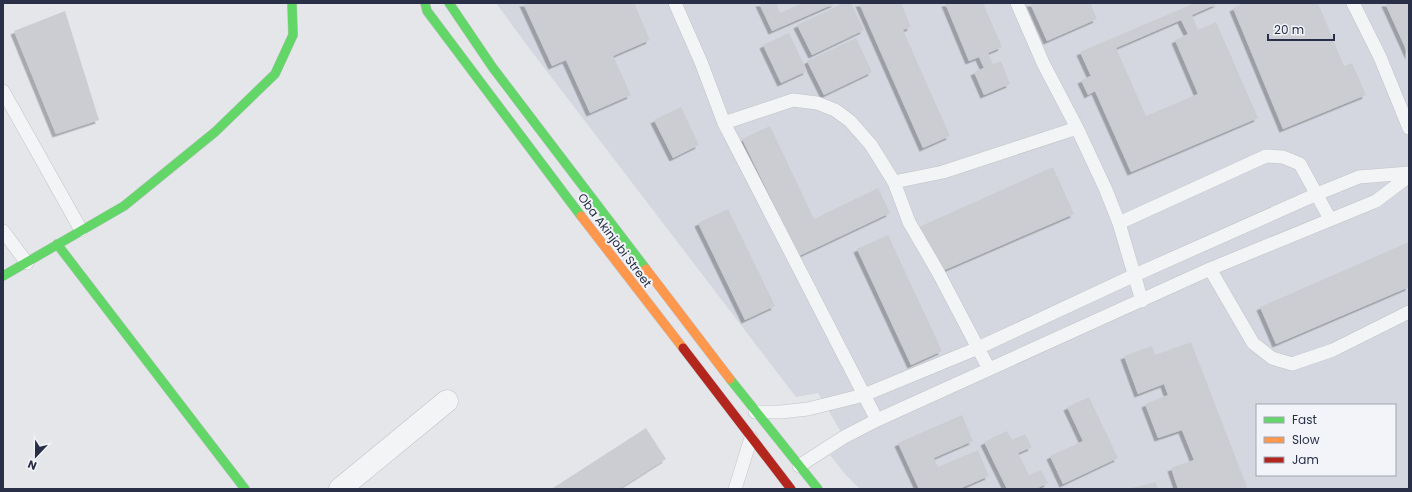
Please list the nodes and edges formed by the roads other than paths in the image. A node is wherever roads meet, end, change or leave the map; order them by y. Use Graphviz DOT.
graph roads {
  1 [pos="292,3"];
  2 [pos="425,3"];
  3 [pos="449,3"];
  4 [pos="675,3"];
  5 [pos="1016,3"];
  6 [pos="1353,3"];
  7 [pos="3,91"];
  8 [pos="7,107"];
  9 [pos="724,123"];
  10 [pos="1077,128"];
  11 [pos="1409,128"];
  12 [pos="1409,173"];
  13 [pos="1409,176"];
  14 [pos="894,182"];
  15 [pos="1317,194"];
  16 [pos="1330,219"];
  17 [pos="1119,223"];
  18 [pos="81,230"];
  19 [pos="3,231"];
  20 [pos="57,244"];
  21 [pos="27,263"];
  22 [pos="1210,269"];
  23 [pos="1135,275"];
  24 [pos="3,276"];
  25 [pos="1142,301"];
  26 [pos="1409,312"];
  27 [pos="978,348"];
  28 [pos="989,369"];
  29 [pos="864,395"];
  30 [pos="447,401"];
  31 [pos="755,412"];
  32 [pos="877,420"];
  33 [pos="751,438"];
  34 [pos="798,466"];
  35 [pos="245,489"];
  36 [pos="340,489"];
  37 [pos="735,489"];
  38 [pos="791,489"];
  39 [pos="818,489"];
  1 -- 18 [label="street"];
  2 -- 33 [label="street, Oba Akinjobi Street"];
  3 -- 31 [label="street"];
  4 -- 9 [label="lane"];
  5 -- 10 [label="lane"];
  6 -- 11 [label="lane"];
  7 -- 8 [label="lane"];
  8 -- 18 [label="lane"];
  9 -- 14 [label="lane"];
  9 -- 29 [label="lane"];
  10 -- 14 [label="lane"];
  10 -- 17 [label="lane"];
  12 -- 15 [label="lane"];
  13 -- 16 [label="lane"];
  14 -- 27 [label="lane"];
  15 -- 16 [label="lane"];
  15 -- 17 [label="lane"];
  15 -- 23 [label="lane"];
  16 -- 22 [label="lane"];
  17 -- 23 [label="lane"];
  18 -- 20 [label="street"];
  19 -- 21 [label="lane"];
  20 -- 21 [label="street"];
  20 -- 35 [label="street"];
  21 -- 24 [label="street"];
  22 -- 25 [label="lane"];
  22 -- 26 [label="lane"];
  23 -- 25 [label="lane"];
  23 -- 27 [label="lane"];
  25 -- 28 [label="lane"];
  27 -- 28 [label="lane"];
  27 -- 29 [label="lane"];
  28 -- 32 [label="lane"];
  29 -- 31 [label="lane"];
  29 -- 32 [label="lane"];
  30 -- 36 [label="street"];
  31 -- 34 [label="street"];
  32 -- 34 [label="lane"];
  33 -- 37 [label="lane"];
  33 -- 38 [label="street, Oba Akinjobi Street"];
  34 -- 39 [label="street"];
}
